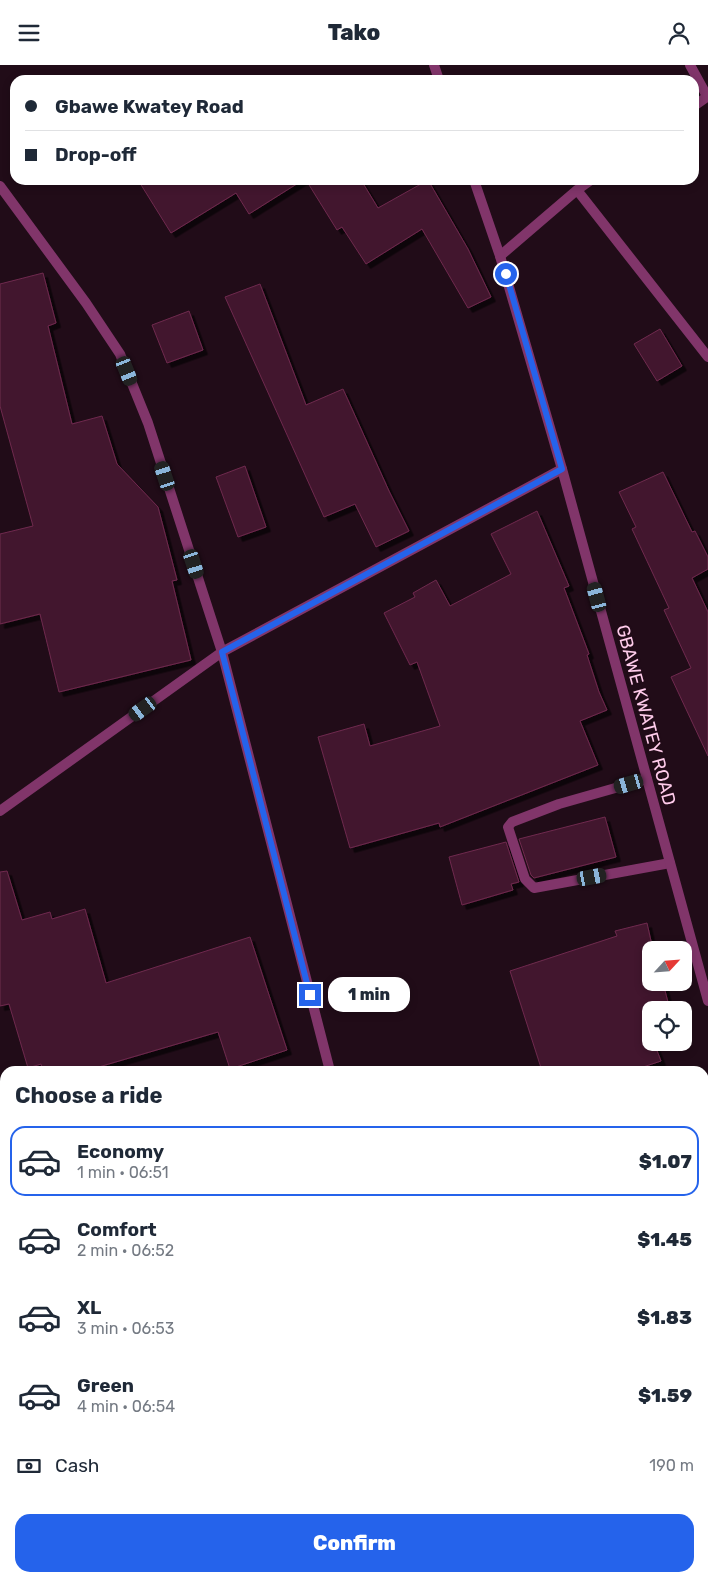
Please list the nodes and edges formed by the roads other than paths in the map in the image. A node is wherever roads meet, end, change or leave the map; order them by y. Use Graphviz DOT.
graph roads {
  1 [pos="699,80"];
  2 [pos="708,96"];
  3 [pos="476,185"];
  4 [pos="584,185"];
  5 [pos="0,186"];
  6 [pos="577,190"];
  7 [pos="500,257"];
  8 [pos="708,357"];
  9 [pos="562,469"];
  10 [pos="222,652"];
  11 [pos="647,779"];
  12 [pos="0,811"];
  13 [pos="670,863"];
  14 [pos="708,1001"];
  15 [pos="329,1066"];
  1 -- 2 [label="street"];
  3 -- 7 [label="street, GBAWE KWATEY ROAD"];
  4 -- 6 [label="street"];
  5 -- 10 [label="street"];
  6 -- 7 [label="street"];
  6 -- 8 [label="street"];
  7 -- 9 [label="street, GBAWE KWATEY ROAD"];
  9 -- 10 [label="street"];
  9 -- 11 [label="street, GBAWE KWATEY ROAD"];
  10 -- 12 [label="street"];
  10 -- 15 [label="street"];
  11 -- 13 [label="street, GBAWE KWATEY ROAD"];
  11 -- 13 [label="street"];
  13 -- 14 [label="street, GBAWE KWATEY ROAD"];
}
